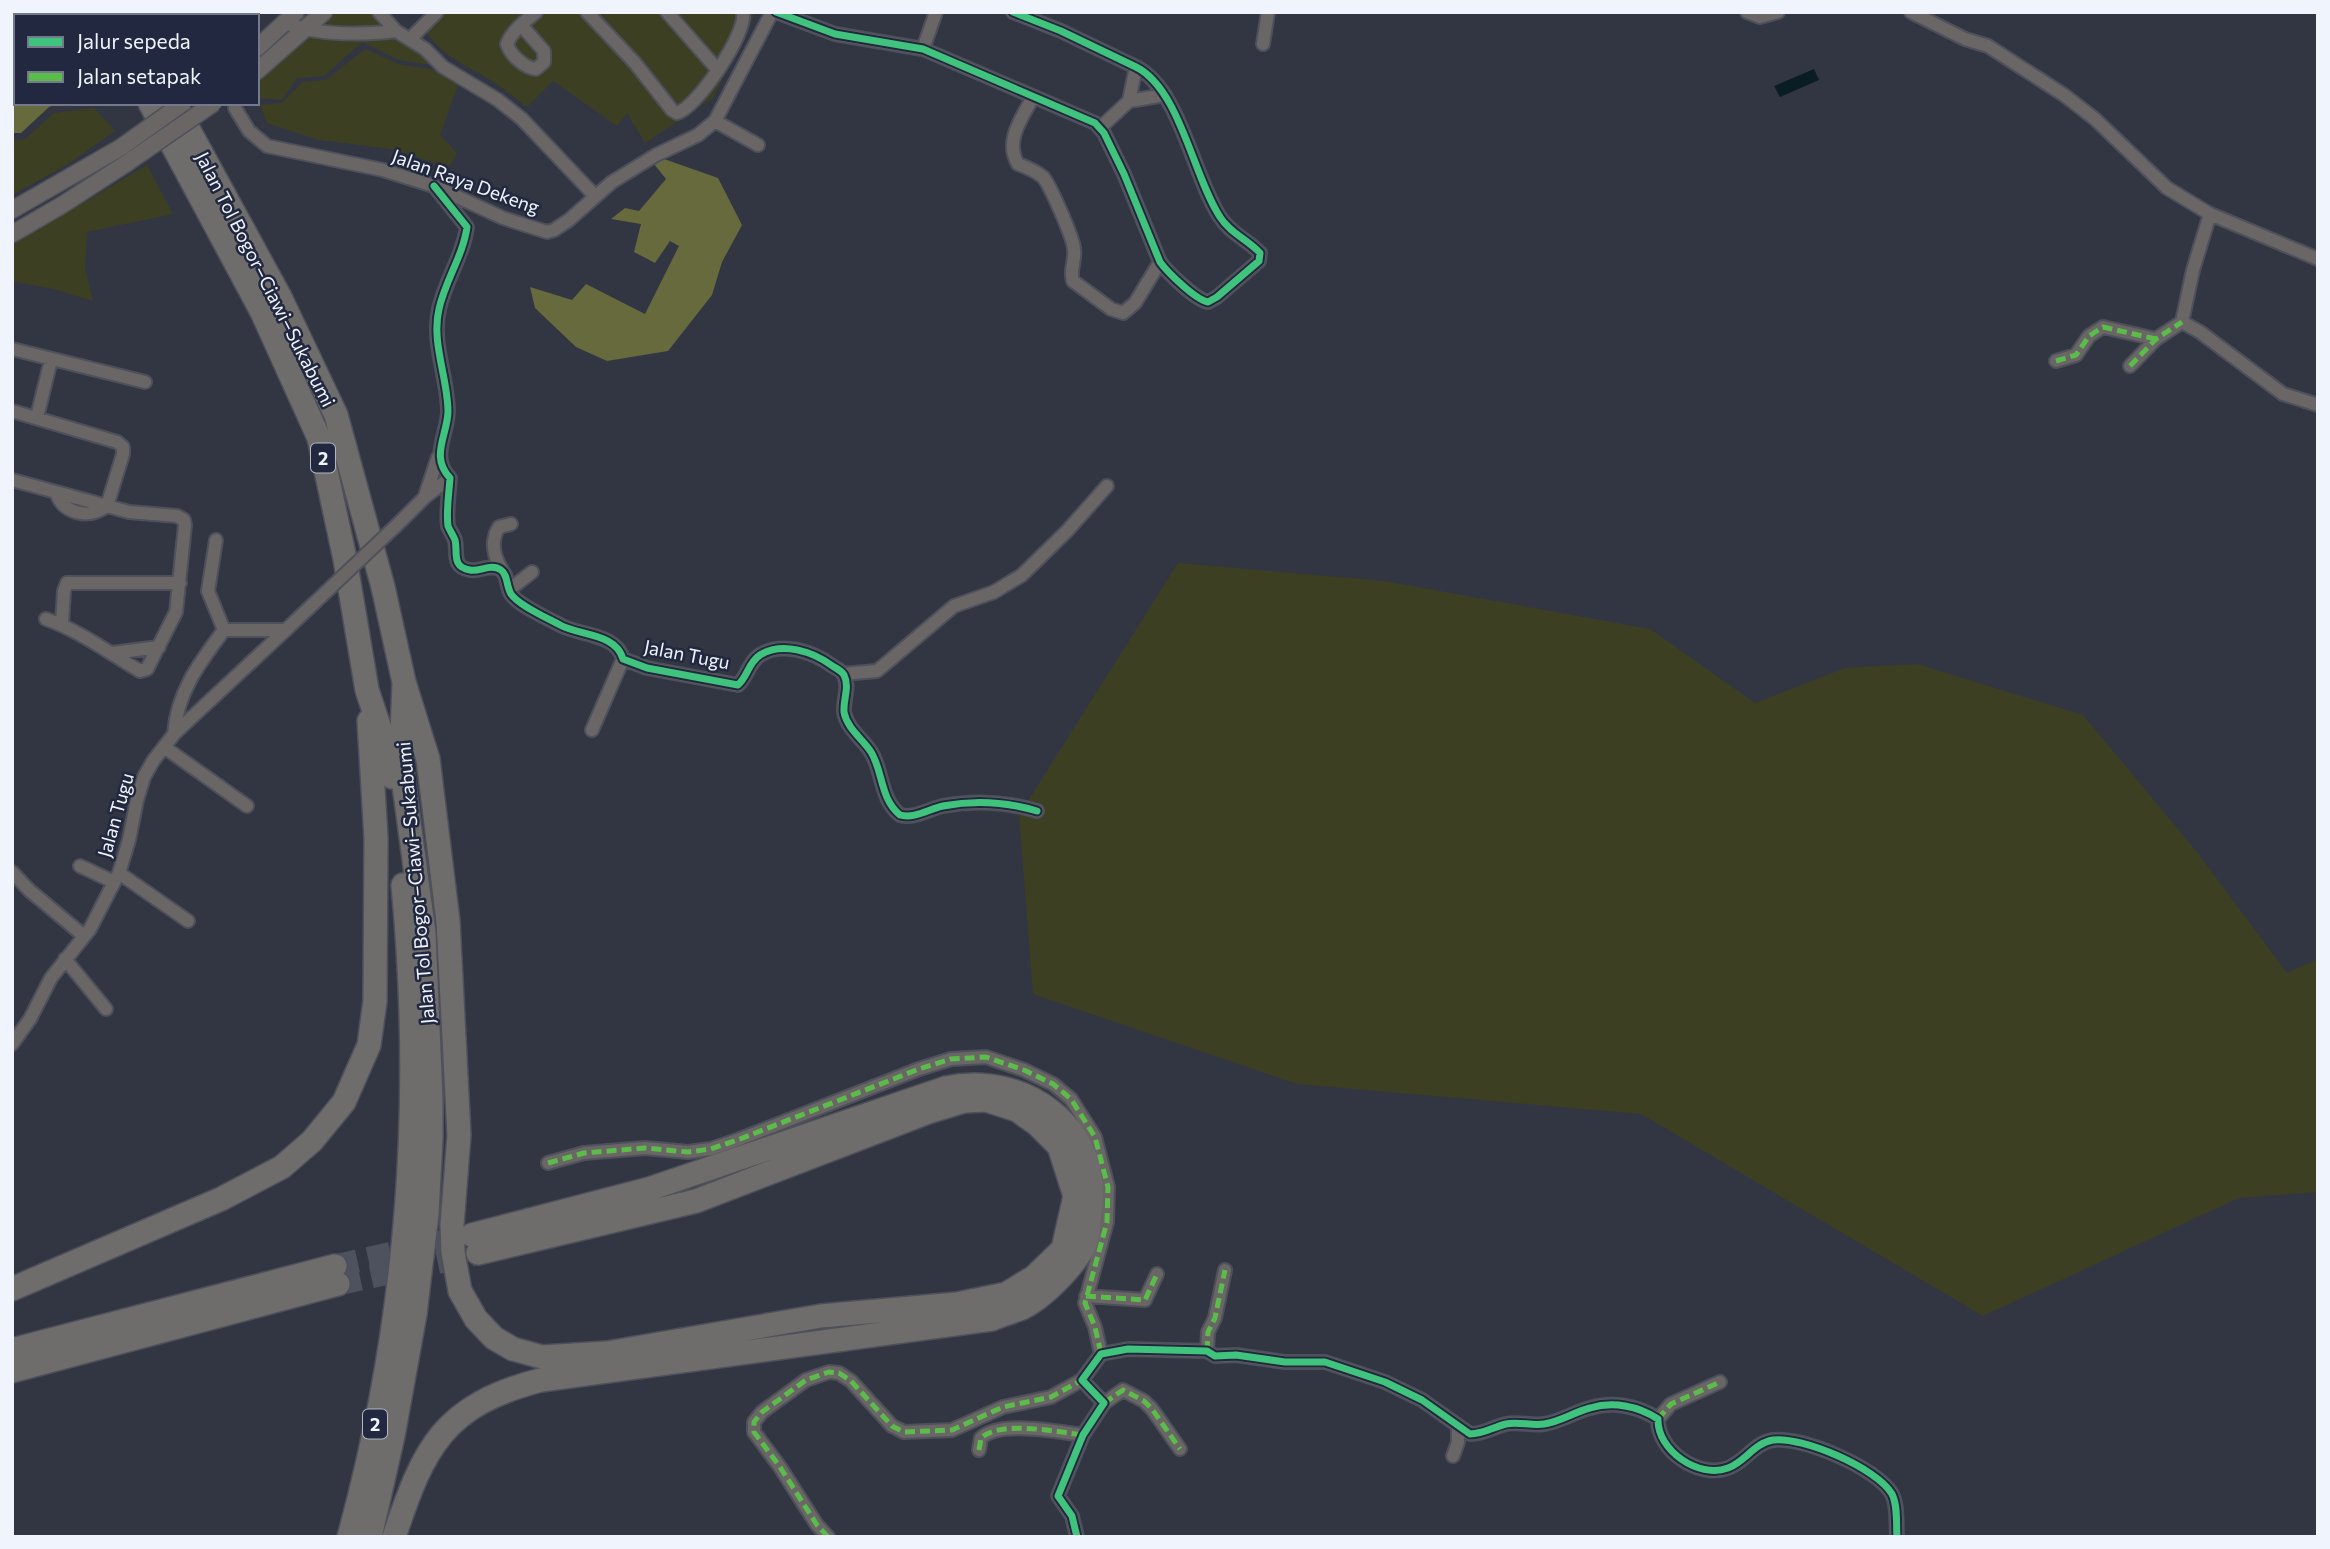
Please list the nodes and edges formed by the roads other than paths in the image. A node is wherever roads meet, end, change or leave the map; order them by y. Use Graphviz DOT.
graph roads {
  1 [pos="324,12"];
  2 [pos="379,12"];
  3 [pos="438,12"];
  4 [pos="536,12"];
  5 [pos="587,12"];
  6 [pos="667,12"];
  7 [pos="743,12"];
  8 [pos="774,12"];
  9 [pos="936,12"];
  10 [pos="1013,12"];
  11 [pos="1268,12"];
  12 [pos="1747,12"];
  13 [pos="1778,12"];
  14 [pos="1911,12"];
  15 [pos="291,17"];
  16 [pos="521,25"];
  17 [pos="304,30"];
  18 [pos="396,31"];
  19 [pos="410,38"];
  20 [pos="1263,44"];
  21 [pos="259,46"];
  22 [pos="923,49"];
  23 [pos="1136,67"];
  24 [pos="259,69"];
  25 [pos="718,69"];
  26 [pos="1165,95"];
  27 [pos="1033,97"];
  28 [pos="1129,101"];
  29 [pos="151,105"];
  30 [pos="175,105"];
  31 [pos="180,105"];
  32 [pos="211,105"];
  33 [pos="235,108"];
  34 [pos="715,121"];
  35 [pos="1100,128"];
  36 [pos="758,145"];
  37 [pos="434,186"];
  38 [pos="595,196"];
  39 [pos="219,206"];
  40 [pos="12,210"];
  41 [pos="2210,214"];
  42 [pos="12,233"];
  43 [pos="236,238"];
  44 [pos="2318,259"];
  45 [pos="1160,262"];
  46 [pos="2182,322"];
  47 [pos="2157,338"];
  48 [pos="12,349"];
  49 [pos="51,360"];
  50 [pos="2056,361"];
  51 [pos="2130,366"];
  52 [pos="145,382"];
  53 [pos="2318,405"];
  54 [pos="12,411"];
  55 [pos="37,417"];
  56 [pos="438,456"];
  57 [pos="450,478"];
  58 [pos="12,480"];
  59 [pos="1107,486"];
  60 [pos="425,497"];
  61 [pos="107,506"];
  62 [pos="512,524"];
  63 [pos="216,540"];
  64 [pos="502,570"];
  65 [pos="532,572"];
  66 [pos="180,583"];
  67 [pos="509,590"];
  68 [pos="46,619"];
  69 [pos="62,624"];
  70 [pos="289,628"];
  71 [pos="224,630"];
  72 [pos="159,647"];
  73 [pos="111,653"];
  74 [pos="623,659"];
  75 [pos="843,674"];
  76 [pos="404,682"];
  77 [pos="367,690"];
  78 [pos="592,730"];
  79 [pos="174,734"];
  80 [pos="164,747"];
  81 [pos="247,806"];
  82 [pos="1037,811"];
  83 [pos="79,866"];
  84 [pos="12,872"];
  85 [pos="116,877"];
  86 [pos="188,921"];
  87 [pos="416,932"];
  88 [pos="84,936"];
  89 [pos="65,959"];
  90 [pos="106,1009"];
  91 [pos="12,1044"];
  92 [pos="421,1139"];
  93 [pos="548,1163"];
  94 [pos="1226,1270"];
  95 [pos="1157,1275"];
  96 [pos="12,1289"];
  97 [pos="1086,1296"];
  98 [pos="12,1350"];
  99 [pos="1207,1351"];
  100 [pos="1101,1354"];
  101 [pos="12,1371"];
  102 [pos="1082,1380"];
  103 [pos="1720,1382"];
  104 [pos="1104,1403"];
  105 [pos="1658,1419"];
  106 [pos="1458,1427"];
  107 [pos="1083,1434"];
  108 [pos="1181,1449"];
  109 [pos="979,1450"];
  110 [pos="1453,1456"];
  111 [pos="349,1537"];
  112 [pos="370,1537"];
  113 [pos="394,1537"];
  114 [pos="828,1537"];
  115 [pos="1077,1537"];
  116 [pos="1897,1537"];
  1 -- 17 [label="street"];
  2 -- 18 [label="street"];
  3 -- 19 [label="street"];
  4 -- 16 [label="street"];
  5 -- 25 [label="street"];
  6 -- 25 [label="street"];
  7 -- 25 [label="street"];
  8 -- 22 [label="street"];
  8 -- 34 [label="street, Jalan Raya Dekeng"];
  9 -- 22 [label="street"];
  10 -- 23 [label="street"];
  11 -- 20 [label="street"];
  12 -- 13 [label="street"];
  14 -- 41 [label="street"];
  15 -- 17 [label="street"];
  15 -- 21 [label="street"];
  17 -- 18 [label="street"];
  17 -- 24 [label="street"];
  18 -- 19 [label="street"];
  19 -- 38 [label="street"];
  22 -- 27 [label="street"];
  23 -- 26 [label="street"];
  23 -- 28 [label="street"];
  26 -- 28 [label="street"];
  26 -- 45 [label="street"];
  27 -- 35 [label="street"];
  27 -- 45 [label="street"];
  28 -- 35 [label="street"];
  29 -- 39 [label="highway, Jalan Tol Bogor–Ciawi–Sukabumi / 2"];
  30 -- 39 [label="highway, Jalan Tol Bogor–Ciawi–Sukabumi / 2"];
  31 -- 40 [label="street, bridge"];
  32 -- 42 [label="street, bridge"];
  33 -- 37 [label="street, Jalan Raya Dekeng"];
  34 -- 36 [label="street"];
  34 -- 38 [label="street, Jalan Raya Dekeng"];
  35 -- 45 [label="street"];
  37 -- 38 [label="street, Jalan Raya Dekeng"];
  37 -- 56 [label="street"];
  39 -- 43 [label="highway, Jalan Tol Bogor–Ciawi–Sukabumi / 2"];
  41 -- 44 [label="street"];
  41 -- 46 [label="street"];
  43 -- 76 [label="highway, Jalan Tol Bogor–Ciawi–Sukabumi / 2"];
  43 -- 77 [label="highway, Jalan Tol Bogor–Ciawi–Sukabumi / 2"];
  46 -- 47 [label="street"];
  46 -- 53 [label="street"];
  47 -- 50 [label="street"];
  47 -- 51 [label="street"];
  48 -- 49 [label="street"];
  49 -- 52 [label="street"];
  49 -- 55 [label="street"];
  54 -- 55 [label="street"];
  55 -- 61 [label="street"];
  56 -- 57 [label="street"];
  56 -- 60 [label="street"];
  57 -- 60 [label="street"];
  57 -- 64 [label="street"];
  58 -- 61 [label="street"];
  59 -- 75 [label="street"];
  60 -- 70 [label="street, Jalan Tugu, bridge"];
  61 -- 66 [label="street"];
  62 -- 64 [label="street"];
  63 -- 71 [label="street"];
  64 -- 67 [label="street"];
  65 -- 67 [label="street"];
  66 -- 69 [label="street"];
  66 -- 72 [label="street"];
  67 -- 74 [label="street, Jalan Tugu"];
  68 -- 69 [label="street"];
  69 -- 73 [label="street"];
  70 -- 71 [label="street"];
  70 -- 79 [label="street, Jalan Tugu"];
  71 -- 79 [label="street"];
  72 -- 73 [label="street"];
  72 -- 73 [label="street"];
  74 -- 75 [label="street, Jalan Tugu"];
  74 -- 78 [label="street"];
  75 -- 82 [label="street"];
  76 -- 87 [label="highway, Jalan Tol Bogor–Ciawi–Sukabumi / 2"];
  76 -- 113 [label="highway"];
  77 -- 87 [label="highway, Jalan Tol Bogor–Ciawi–Sukabumi / 2"];
  77 -- 96 [label="highway"];
  79 -- 80 [label="street, Jalan Tugu"];
  80 -- 81 [label="street"];
  80 -- 85 [label="street, Jalan Tugu"];
  83 -- 85 [label="street"];
  84 -- 88 [label="street"];
  85 -- 86 [label="street"];
  85 -- 88 [label="street, Jalan Tugu"];
  87 -- 92 [label="highway, Jalan Tol Bogor–Ciawi–Sukabumi / 2"];
  88 -- 89 [label="street, Jalan Tugu"];
  89 -- 90 [label="street"];
  89 -- 91 [label="street, Jalan Tugu"];
  92 -- 111 [label="highway, Jalan Tol Bogor–Ciawi–Sukabumi / 2"];
  92 -- 112 [label="highway, Jalan Tol Bogor–Ciawi–Sukabumi / 2"];
  93 -- 97 [label="street"];
  94 -- 99 [label="street"];
  95 -- 97 [label="street"];
  97 -- 100 [label="street"];
  98 -- 101 [label="highway"];
  99 -- 100 [label="street"];
  99 -- 106 [label="street"];
  100 -- 102 [label="street"];
  102 -- 104 [label="street"];
  102 -- 114 [label="street"];
  103 -- 105 [label="street"];
  104 -- 107 [label="street"];
  104 -- 108 [label="street"];
  105 -- 106 [label="street"];
  105 -- 116 [label="street"];
  106 -- 110 [label="street"];
  107 -- 109 [label="street"];
  107 -- 115 [label="street"];
}
